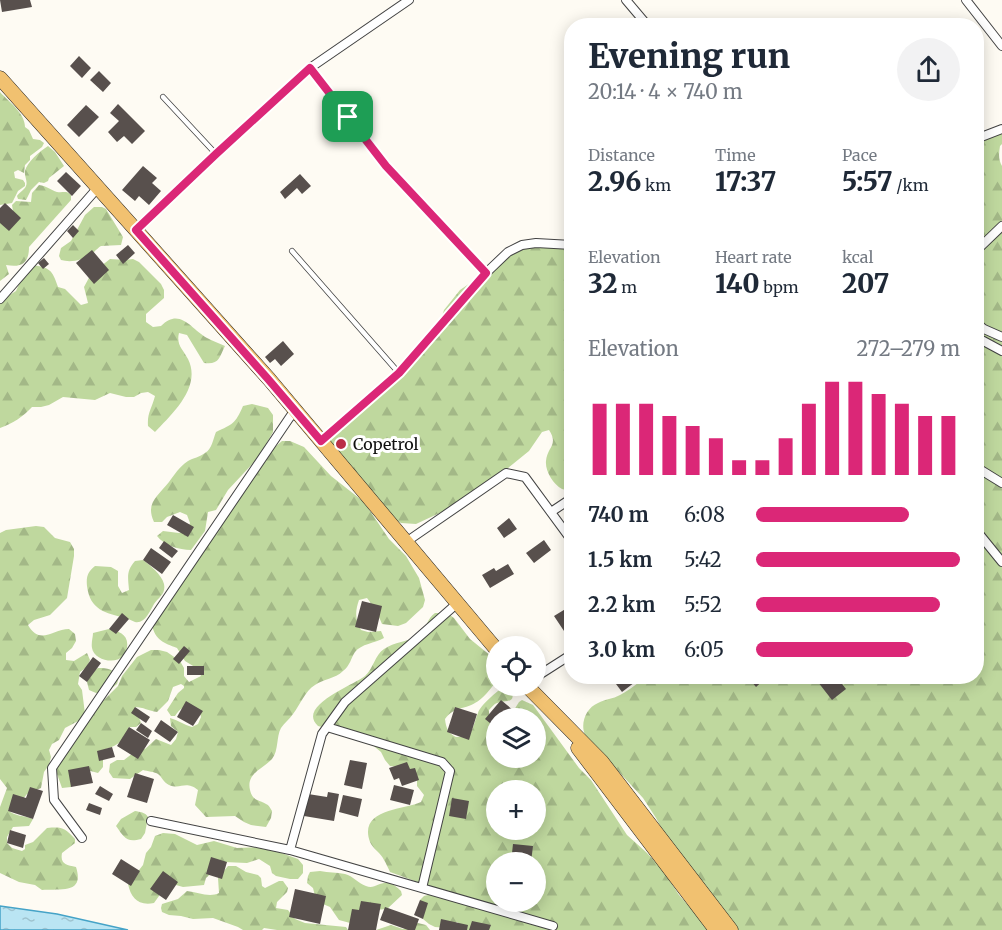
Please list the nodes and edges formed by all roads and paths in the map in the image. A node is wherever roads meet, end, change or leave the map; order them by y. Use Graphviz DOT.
graph roads {
  1 [pos="409,0"];
  2 [pos="626,0"];
  3 [pos="966,0"];
  4 [pos="641,18"];
  5 [pos="980,18"];
  6 [pos="984,23"];
  7 [pos="1002,46"];
  8 [pos="310,68"];
  9 [pos="0,78"];
  10 [pos="163,97"];
  11 [pos="1002,129"];
  12 [pos="984,136"];
  13 [pos="216,154"];
  14 [pos="97,187"];
  15 [pos="1002,226"];
  16 [pos="136,230"];
  17 [pos="984,243"];
  18 [pos="564,245"];
  19 [pos="292,251"];
  20 [pos="486,273"];
  21 [pos="0,299"];
  22 [pos="984,328"];
  23 [pos="1002,337"];
  24 [pos="984,341"];
  25 [pos="1002,351"];
  26 [pos="399,373"];
  27 [pos="304,420"];
  28 [pos="321,441"];
  29 [pos="984,472"];
  30 [pos="1002,483"];
  31 [pos="564,503"];
  32 [pos="551,512"];
  33 [pos="564,530"];
  34 [pos="984,541"];
  35 [pos="406,542"];
  36 [pos="1002,562"];
  37 [pos="459,605"];
  38 [pos="486,637"];
  39 [pos="564,659"];
  40 [pos="546,671"];
  41 [pos="536,696"];
  42 [pos="558,719"];
  43 [pos="327,727"];
  44 [pos="151,822"];
  45 [pos="82,838"];
  46 [pos="290,850"];
  47 [pos="422,888"];
  48 [pos="553,926"];
  49 [pos="716,930"];
  50 [pos="731,930"];
  1 -- 8 [label="street"];
  2 -- 4 [label="street"];
  3 -- 5 [label="street"];
  6 -- 7 [label="street"];
  8 -- 13 [label="street"];
  8 -- 20 [label="lane"];
  9 -- 14 [label="main road"];
  10 -- 13 [label="lane"];
  11 -- 12 [label="street"];
  13 -- 16 [label="street"];
  14 -- 16 [label="main road"];
  14 -- 21 [label="street"];
  15 -- 17 [label="street"];
  16 -- 27 [label="main road"];
  18 -- 20 [label="street"];
  19 -- 26 [label="lane"];
  20 -- 26 [label="street"];
  22 -- 23 [label="street"];
  24 -- 25 [label="street"];
  26 -- 28 [label="street"];
  27 -- 28 [label="main road"];
  27 -- 45 [label="street"];
  28 -- 35 [label="main road"];
  29 -- 30 [label="street"];
  31 -- 32 [label="street"];
  32 -- 33 [label="street"];
  32 -- 35 [label="street"];
  34 -- 36 [label="street"];
  35 -- 37 [label="main road"];
  37 -- 38 [label="main road"];
  37 -- 43 [label="street"];
  39 -- 40 [label="street"];
  41 -- 42 [label="main road"];
  42 -- 49 [label="main road"];
  42 -- 50 [label="main road"];
  43 -- 46 [label="street"];
  43 -- 47 [label="street"];
  44 -- 46 [label="street"];
  46 -- 47 [label="street"];
  47 -- 48 [label="street"];
}
